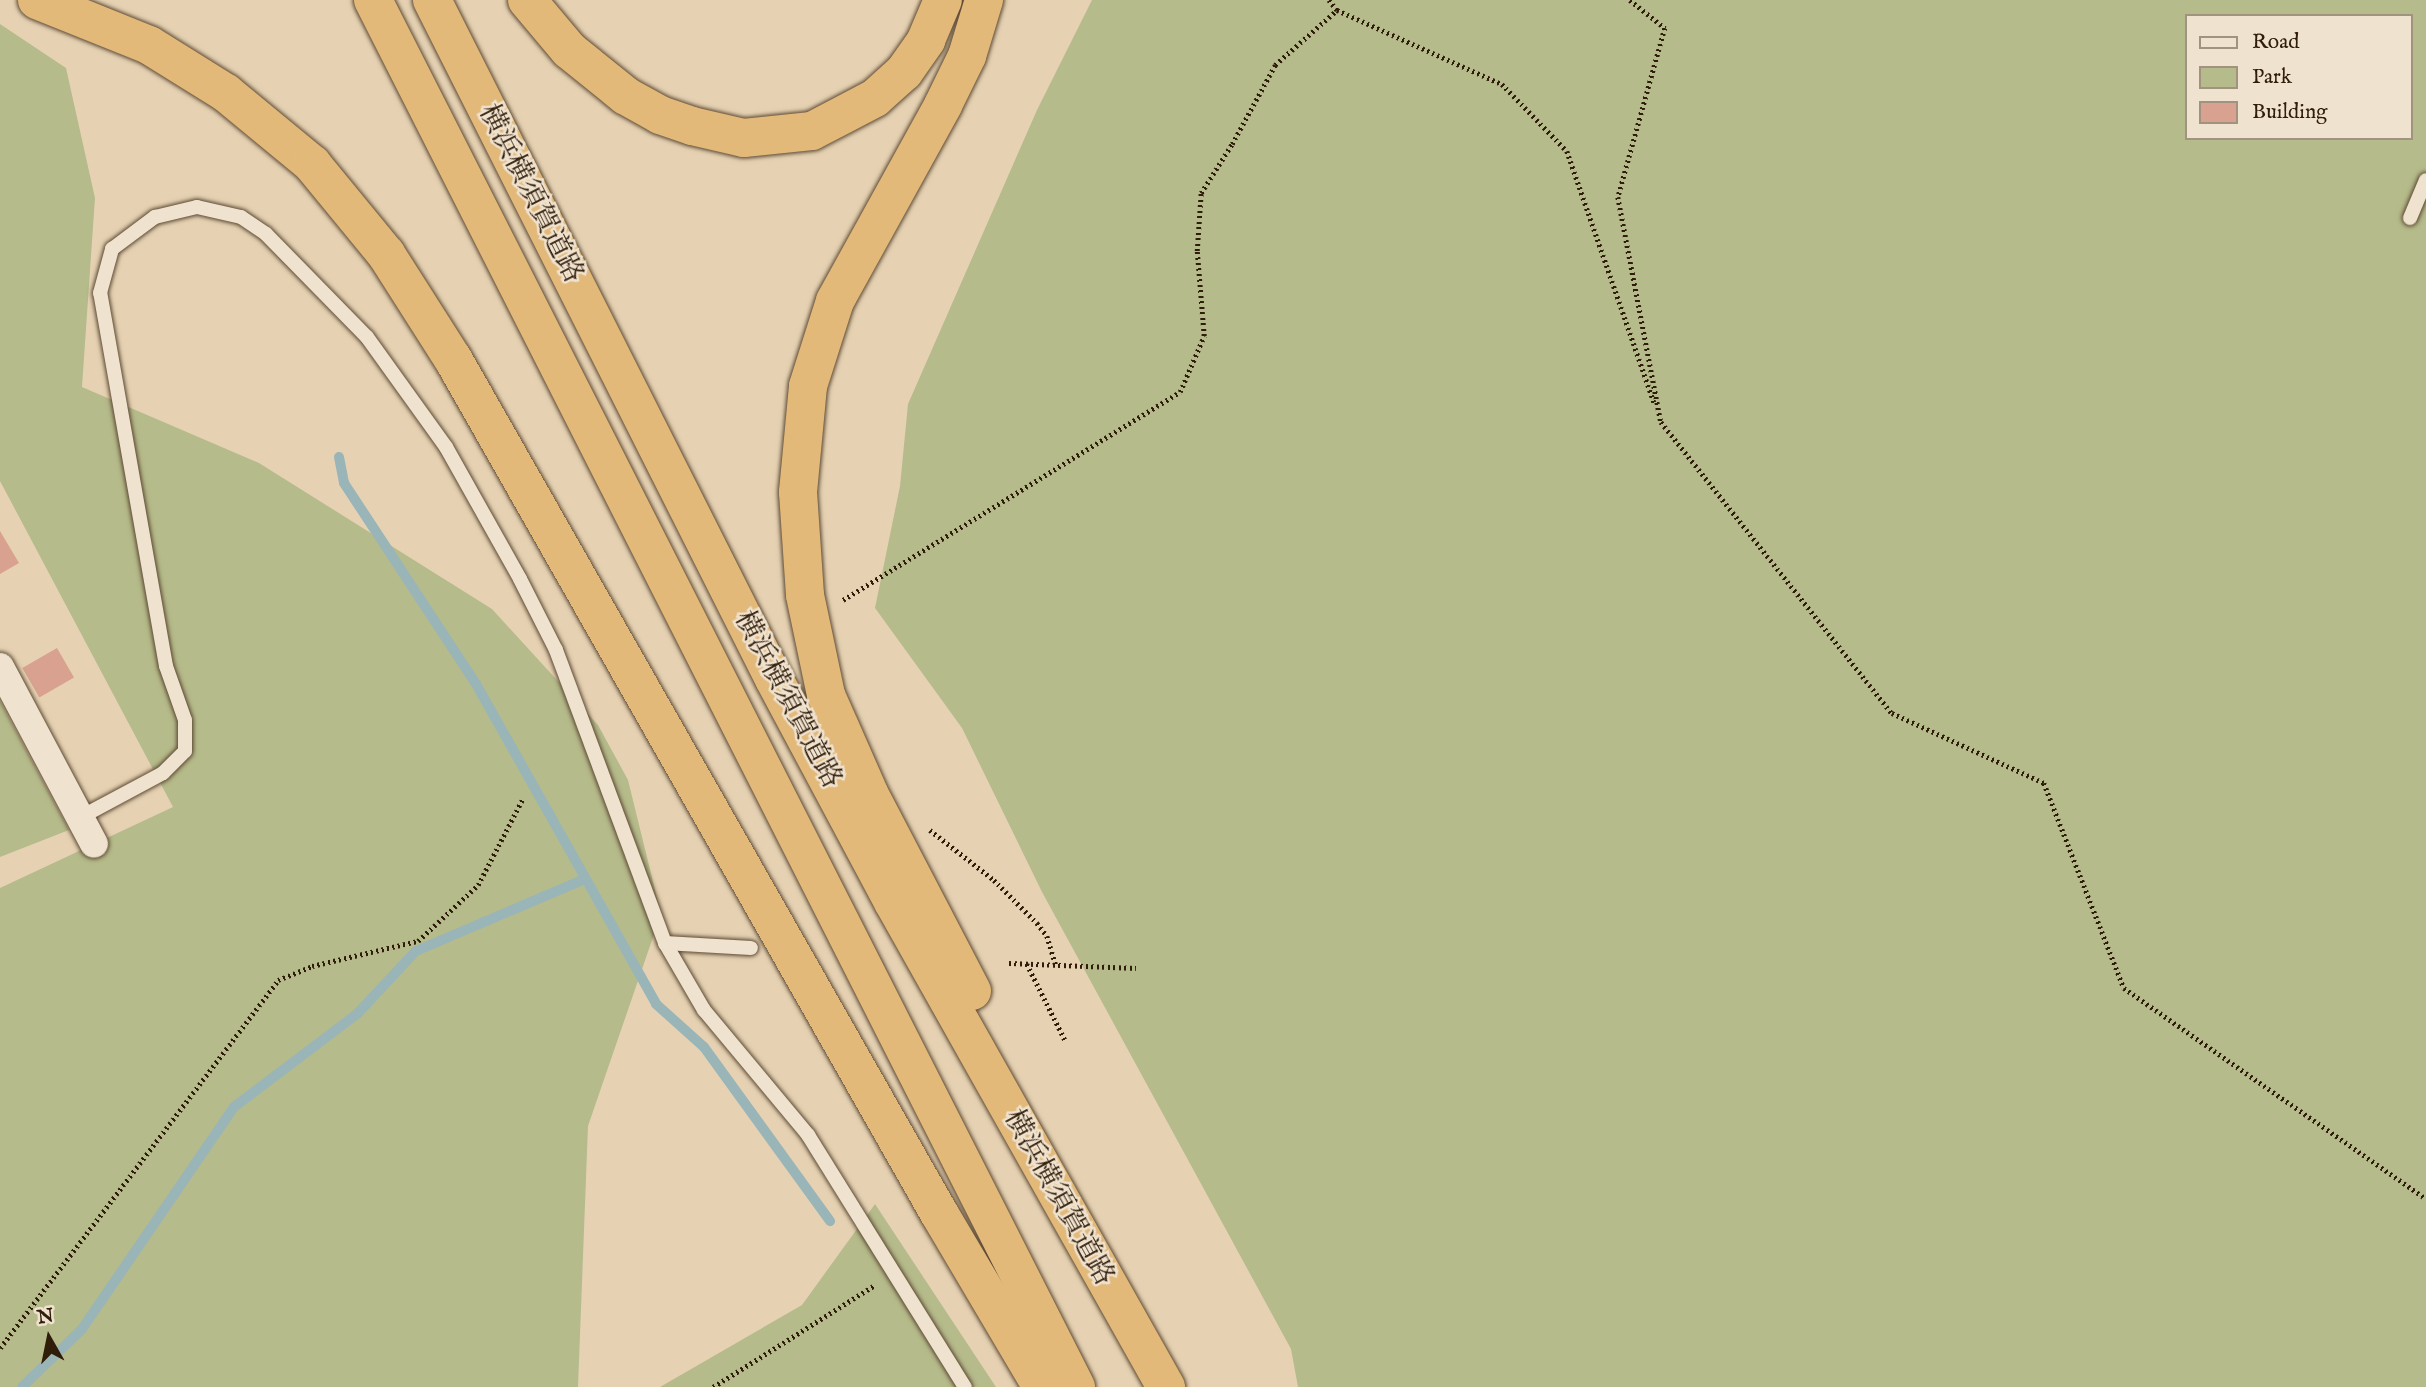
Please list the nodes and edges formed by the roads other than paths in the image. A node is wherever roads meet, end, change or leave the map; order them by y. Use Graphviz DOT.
graph roads {
  1 [pos="37,0"];
  2 [pos="373,0"];
  3 [pos="432,0"];
  4 [pos="527,0"];
  5 [pos="943,0"];
  6 [pos="984,0"];
  7 [pos="2426,180"];
  8 [pos="2410,218"];
  9 [pos="0,667"];
  10 [pos="81,817"];
  11 [pos="94,844"];
  12 [pos="665,943"];
  13 [pos="751,948"];
  14 [pos="965,1387"];
  15 [pos="1042,1387"];
  16 [pos="1076,1387"];
  17 [pos="1166,1387"];
  18 [pos="1179,1387"];
  1 -- 15 [label="highway"];
  2 -- 16 [label="highway, 横浜横須賀道路"];
  3 -- 17 [label="highway, 横浜横須賀道路"];
  4 -- 5 [label="highway"];
  6 -- 18 [label="highway"];
  7 -- 8 [label="lane"];
  9 -- 10 [label="street"];
  10 -- 11 [label="street"];
  10 -- 12 [label="lane"];
  12 -- 13 [label="lane"];
  12 -- 14 [label="lane"];
}
